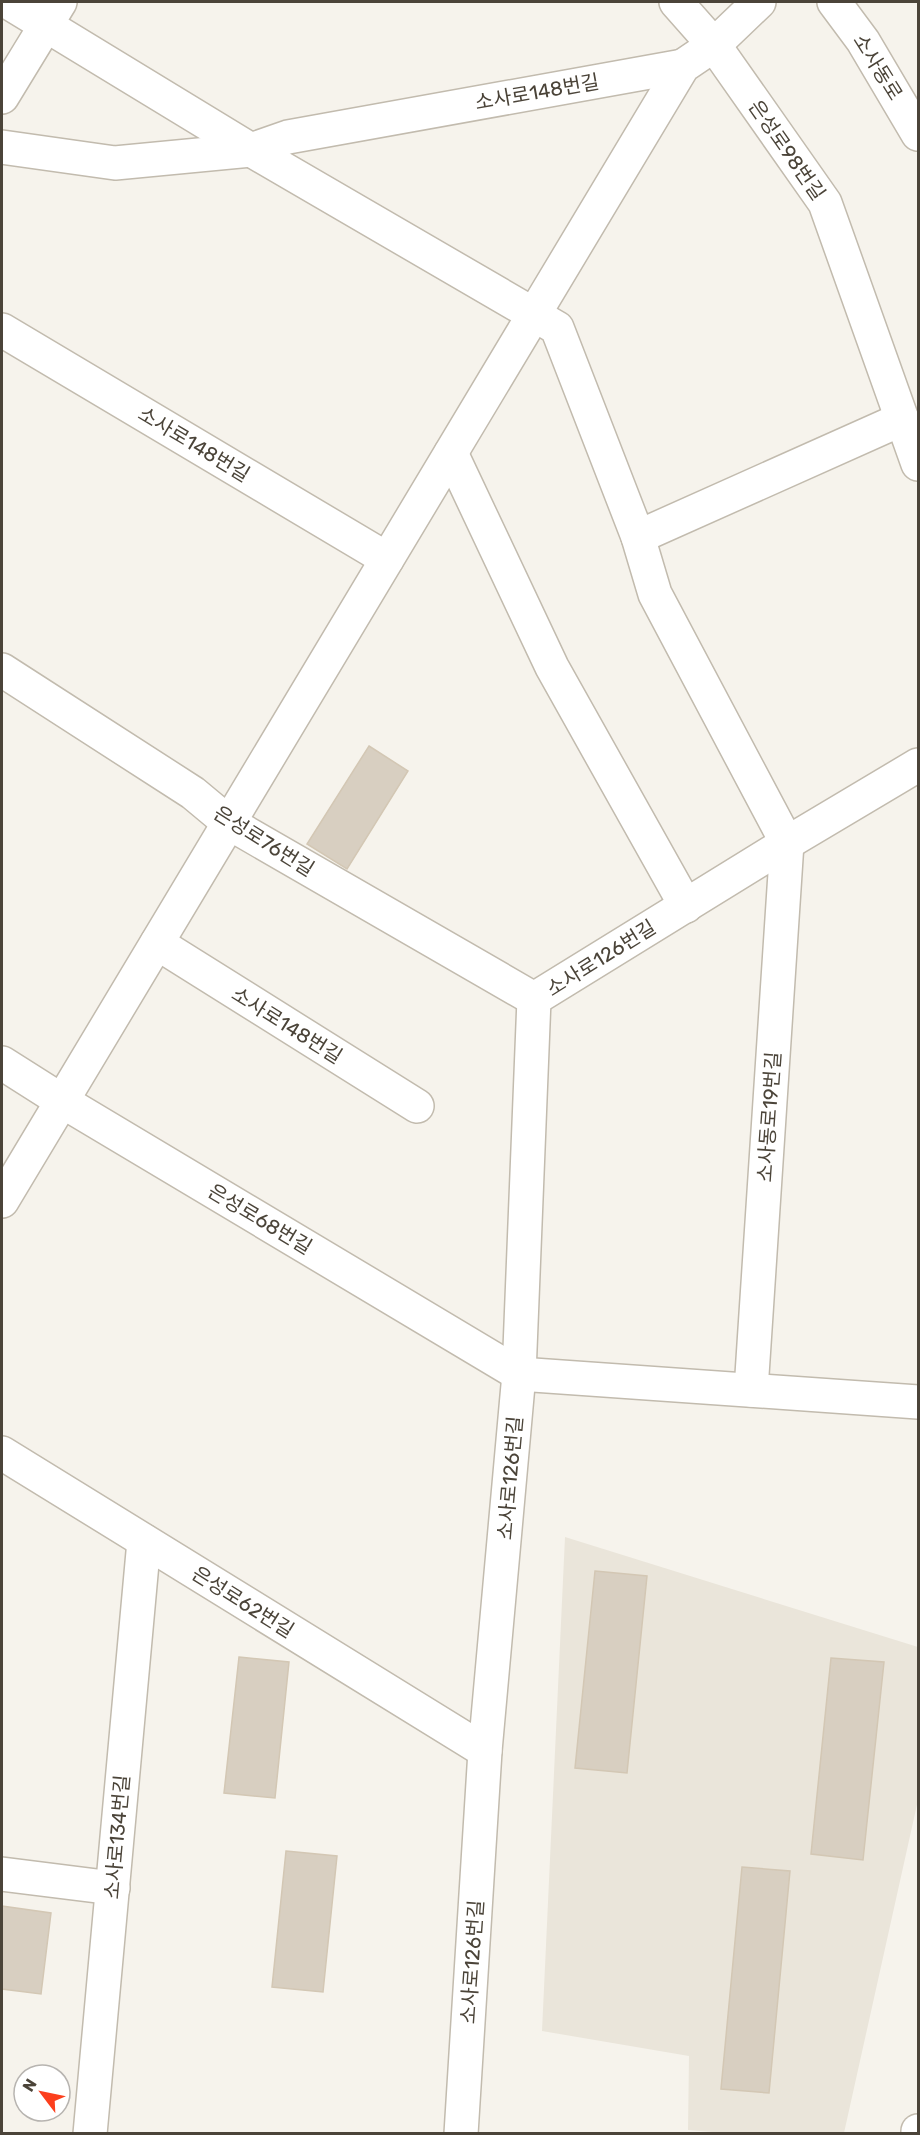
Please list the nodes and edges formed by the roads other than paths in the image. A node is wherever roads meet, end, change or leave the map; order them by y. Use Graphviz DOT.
graph roads {
  1 [pos="8,2"];
  2 [pos="676,2"];
  3 [pos="759,2"];
  4 [pos="834,2"];
  5 [pos="53,13"];
  6 [pos="714,45"];
  7 [pos="683,66"];
  8 [pos="2,97"];
  9 [pos="918,134"];
  10 [pos="2,147"];
  11 [pos="251,150"];
  12 [pos="535,314"];
  13 [pos="2,330"];
  14 [pos="902,418"];
  15 [pos="451,453"];
  16 [pos="918,464"];
  17 [pos="638,537"];
  18 [pos="387,559"];
  19 [pos="2,670"];
  20 [pos="918,765"];
  21 [pos="229,823"];
  22 [pos="787,843"];
  23 [pos="686,906"];
  24 [pos="156,943"];
  25 [pos="534,999"];
  26 [pos="2,1063"];
  27 [pos="62,1101"];
  28 [pos="417,1106"];
  29 [pos="2,1201"];
  30 [pos="519,1374"];
  31 [pos="751,1390"];
  32 [pos="918,1402"];
  33 [pos="2,1453"];
  34 [pos="144,1541"];
  35 [pos="485,1751"];
  36 [pos="2,1874"];
  37 [pos="113,1887"];
  38 [pos="90,2133"];
  39 [pos="461,2133"];
  1 -- 5 [label="street"];
  2 -- 6 [label="street, 은성로98번길"];
  3 -- 6 [label="street, 소사로148번길"];
  4 -- 9 [label="street, 소사동로"];
  5 -- 8 [label="street"];
  5 -- 11 [label="street"];
  6 -- 7 [label="street, 소사로148번길"];
  6 -- 14 [label="street, 은성로98번길"];
  7 -- 11 [label="street, 소사로148번길"];
  7 -- 12 [label="street, 소사로148번길"];
  10 -- 11 [label="street, 소사로148번길"];
  11 -- 12 [label="street"];
  12 -- 15 [label="street, 소사로148번길"];
  12 -- 17 [label="street"];
  13 -- 18 [label="street, 소사로148번길"];
  14 -- 16 [label="street, 은성로98번길"];
  14 -- 17 [label="street"];
  15 -- 18 [label="street, 소사로148번길"];
  15 -- 23 [label="street"];
  17 -- 22 [label="street"];
  18 -- 21 [label="street, 소사로148번길"];
  19 -- 21 [label="street, 은성로76번길"];
  20 -- 22 [label="street, 소사로126번길"];
  21 -- 24 [label="street, 소사로148번길"];
  21 -- 25 [label="street, 은성로76번길"];
  22 -- 23 [label="street, 소사로126번길"];
  22 -- 31 [label="street, 소사동로19번길"];
  23 -- 25 [label="street, 소사로126번길"];
  24 -- 27 [label="street, 소사로148번길"];
  24 -- 28 [label="street, 소사로148번길"];
  25 -- 30 [label="street, 소사로126번길"];
  26 -- 27 [label="street, 은성로68번길"];
  27 -- 29 [label="street, 소사로148번길"];
  27 -- 30 [label="street, 은성로68번길"];
  30 -- 31 [label="street"];
  30 -- 35 [label="street, 소사로126번길"];
  31 -- 32 [label="street"];
  33 -- 34 [label="street, 은성로62번길"];
  34 -- 35 [label="street, 은성로62번길"];
  34 -- 37 [label="street, 소사로134번길"];
  35 -- 39 [label="street, 소사로126번길"];
  36 -- 37 [label="street"];
  37 -- 38 [label="street, 소사로134번길"];
}
